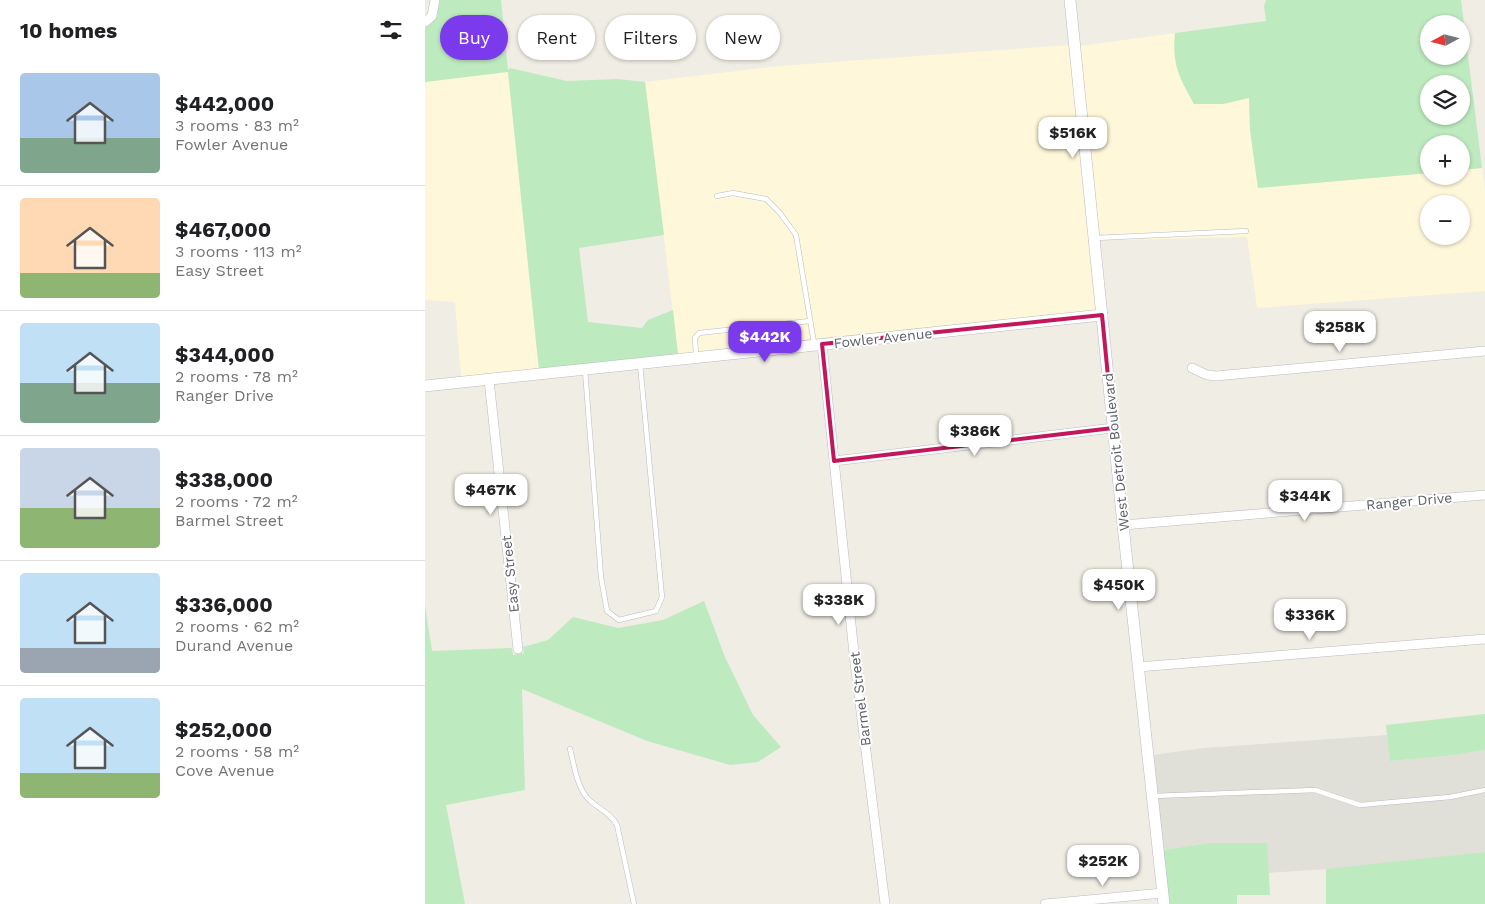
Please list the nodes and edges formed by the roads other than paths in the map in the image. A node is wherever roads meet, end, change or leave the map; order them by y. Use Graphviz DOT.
graph roads {
  1 [pos="435,0"];
  2 [pos="1070,0"];
  3 [pos="425,22"];
  4 [pos="717,196"];
  5 [pos="1246,231"];
  6 [pos="1094,238"];
  7 [pos="1102,315"];
  8 [pos="810,321"];
  9 [pos="818,344"];
  10 [pos="1485,351"];
  11 [pos="696,357"];
  12 [pos="640,363"];
  13 [pos="585,368"];
  14 [pos="1192,368"];
  15 [pos="489,380"];
  16 [pos="425,386"];
  17 [pos="1113,428"];
  18 [pos="834,461"];
  19 [pos="1485,495"];
  20 [pos="1123,525"];
  21 [pos="1485,639"];
  22 [pos="518,649"];
  23 [pos="1138,667"];
  24 [pos="570,749"];
  25 [pos="1485,790"];
  26 [pos="1152,796"];
  27 [pos="1163,898"];
  28 [pos="634,904"];
  29 [pos="885,904"];
  30 [pos="1045,904"];
  1 -- 3 [label="street"];
  2 -- 6 [label="street, West Detroit Boulevard"];
  4 -- 8 [label="lane"];
  5 -- 6 [label="lane"];
  6 -- 7 [label="street, West Detroit Boulevard"];
  7 -- 9 [label="street, Fowler Avenue"];
  7 -- 17 [label="street, West Detroit Boulevard"];
  8 -- 9 [label="lane"];
  8 -- 11 [label="lane"];
  9 -- 11 [label="street, Fowler Avenue"];
  9 -- 18 [label="street, Barmel Street"];
  10 -- 14 [label="street"];
  11 -- 12 [label="street, Fowler Avenue"];
  12 -- 13 [label="street, Fowler Avenue"];
  12 -- 13 [label="lane"];
  13 -- 15 [label="street, Fowler Avenue"];
  15 -- 16 [label="street, Fowler Avenue"];
  15 -- 22 [label="street, Easy Street"];
  17 -- 18 [label="street"];
  17 -- 20 [label="street, West Detroit Boulevard"];
  18 -- 29 [label="street, Barmel Street"];
  19 -- 20 [label="street, Ranger Drive"];
  20 -- 23 [label="street, West Detroit Boulevard"];
  21 -- 23 [label="street"];
  23 -- 26 [label="street, West Detroit Boulevard"];
  24 -- 28 [label="lane"];
  25 -- 26 [label="lane"];
  26 -- 27 [label="street, West Detroit Boulevard"];
  27 -- 30 [label="street"];
}
